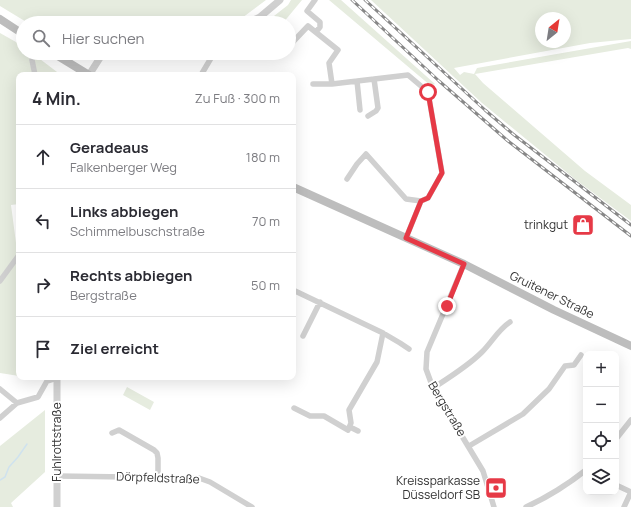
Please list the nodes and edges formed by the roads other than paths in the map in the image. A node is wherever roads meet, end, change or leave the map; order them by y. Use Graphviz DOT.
graph roads {
  1 [pos="280,0"];
  2 [pos="315,0"];
  3 [pos="261,16"];
  4 [pos="0,19"];
  5 [pos="16,29"];
  6 [pos="316,32"];
  7 [pos="296,39"];
  8 [pos="32,60"];
  9 [pos="64,60"];
  10 [pos="99,60"];
  11 [pos="210,60"];
  12 [pos="34,72"];
  13 [pos="84,72"];
  14 [pos="91,72"];
  15 [pos="203,72"];
  16 [pos="374,79"];
  17 [pos="357,81"];
  18 [pos="313,84"];
  19 [pos="332,84"];
  20 [pos="360,110"];
  21 [pos="368,116"];
  22 [pos="347,179"];
  23 [pos="296,188"];
  24 [pos="421,201"];
  25 [pos="406,238"];
  26 [pos="16,259"];
  27 [pos="464,264"];
  28 [pos="0,282"];
  29 [pos="296,291"];
  30 [pos="320,302"];
  31 [pos="510,322"];
  32 [pos="383,333"];
  33 [pos="303,336"];
  34 [pos="631,346"];
  35 [pos="409,349"];
  36 [pos="581,355"];
  37 [pos="50,380"];
  38 [pos="57,380"];
  39 [pos="433,388"];
  40 [pos="0,389"];
  41 [pos="17,403"];
  42 [pos="294,408"];
  43 [pos="0,418"];
  44 [pos="631,420"];
  45 [pos="350,427"];
  46 [pos="358,431"];
  47 [pos="112,433"];
  48 [pos="619,435"];
  49 [pos="469,446"];
  50 [pos="583,472"];
  51 [pos="57,476"];
  52 [pos="158,476"];
  53 [pos="619,486"];
  54 [pos="57,507"];
  55 [pos="252,507"];
  56 [pos="494,507"];
  57 [pos="526,507"];
  58 [pos="624,507"];
  1 -- 3 [label="street"];
  2 -- 6 [label="street"];
  4 -- 5 [label="main road"];
  6 -- 7 [label="street"];
  6 -- 19 [label="street"];
  8 -- 12 [label="street"];
  9 -- 13 [label="main road"];
  10 -- 14 [label="street"];
  11 -- 15 [label="street"];
  16 -- 17 [label="street"];
  16 -- 21 [label="street"];
  16 -- 24 [label="street"];
  17 -- 19 [label="street"];
  17 -- 20 [label="street"];
  18 -- 19 [label="street"];
  22 -- 24 [label="street"];
  23 -- 25 [label="main road, Gruitener Straße"];
  24 -- 25 [label="street"];
  25 -- 27 [label="main road, Gruitener Straße"];
  26 -- 28 [label="street"];
  27 -- 34 [label="main road, Gruitener Straße"];
  27 -- 39 [label="street, Bergstraße"];
  29 -- 30 [label="street"];
  30 -- 32 [label="street"];
  30 -- 33 [label="street"];
  31 -- 39 [label="street"];
  32 -- 35 [label="street"];
  32 -- 45 [label="street"];
  36 -- 49 [label="street"];
  37 -- 41 [label="street"];
  38 -- 51 [label="street, Fuhlrottstraße"];
  39 -- 49 [label="street, Bergstraße"];
  40 -- 41 [label="street"];
  41 -- 43 [label="street"];
  42 -- 45 [label="street"];
  44 -- 48 [label="street"];
  45 -- 46 [label="street"];
  47 -- 52 [label="street"];
  49 -- 56 [label="street, Bergstraße"];
  50 -- 57 [label="street"];
  51 -- 52 [label="street, Dörpfeldstraße"];
  51 -- 54 [label="street, Fuhlrottstraße"];
  52 -- 55 [label="street, Dörpfeldstraße"];
  53 -- 58 [label="street"];
}
